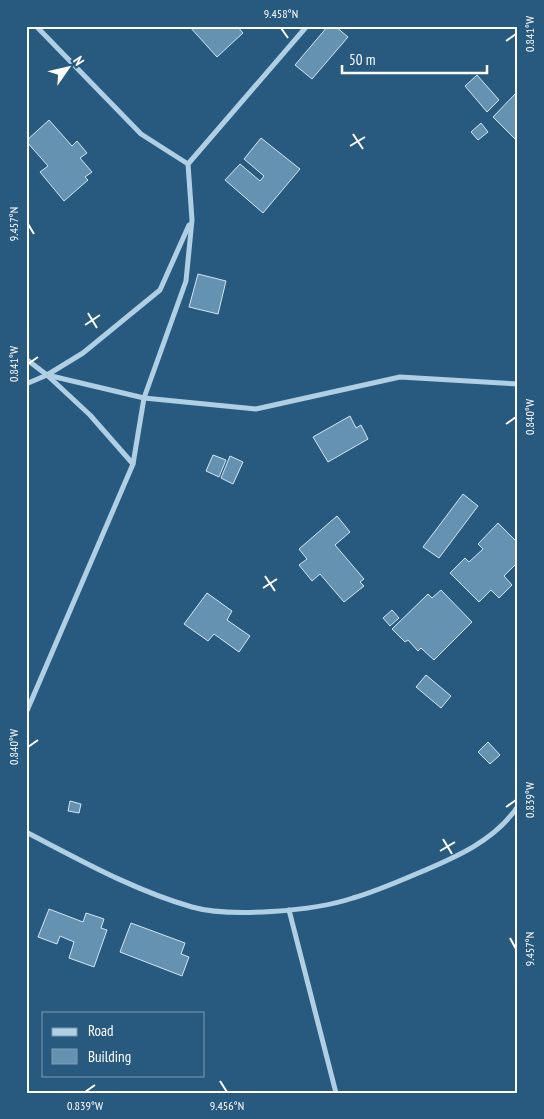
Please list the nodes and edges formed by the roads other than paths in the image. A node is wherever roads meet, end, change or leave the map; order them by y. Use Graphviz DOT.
graph roads {
  1 [pos="36,26"];
  2 [pos="307,26"];
  3 [pos="188,164"];
  4 [pos="192,220"];
  5 [pos="26,359"];
  6 [pos="46,376"];
  7 [pos="26,384"];
  8 [pos="518,384"];
  9 [pos="144,398"];
  10 [pos="133,464"];
  11 [pos="26,713"];
  12 [pos="518,806"];
  13 [pos="26,832"];
  14 [pos="289,910"];
  15 [pos="336,1093"];
  1 -- 3 [label="street"];
  2 -- 3 [label="street"];
  3 -- 4 [label="street"];
  4 -- 6 [label="street"];
  4 -- 9 [label="street"];
  5 -- 6 [label="street"];
  6 -- 7 [label="street"];
  6 -- 9 [label="street"];
  6 -- 10 [label="street"];
  8 -- 9 [label="street"];
  9 -- 10 [label="street"];
  10 -- 11 [label="street"];
  12 -- 14 [label="street"];
  13 -- 14 [label="street"];
  14 -- 15 [label="street"];
}
